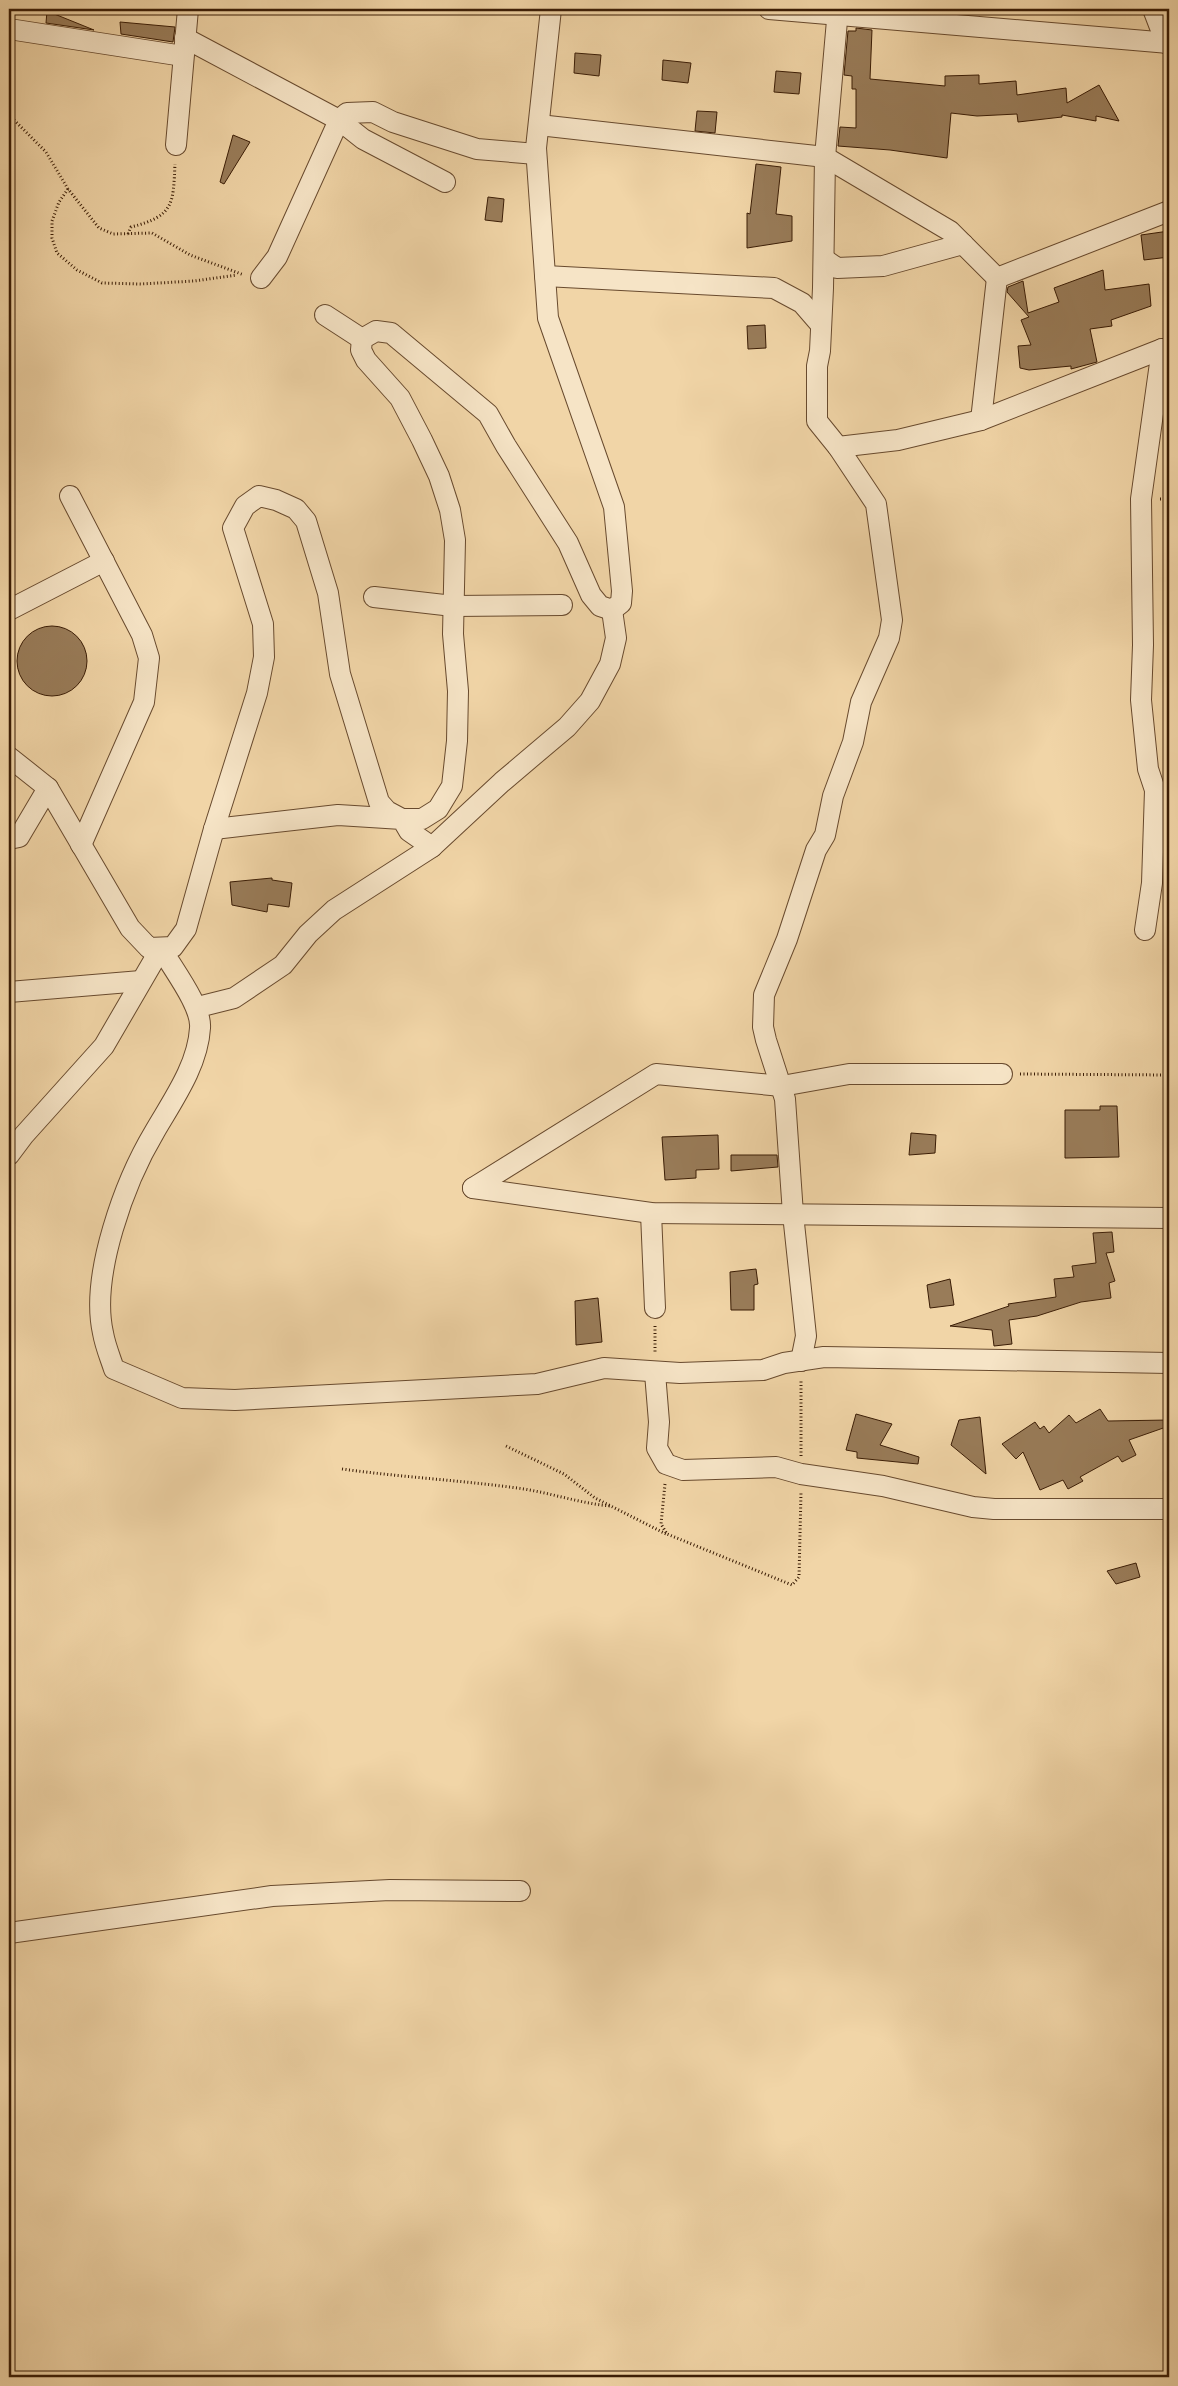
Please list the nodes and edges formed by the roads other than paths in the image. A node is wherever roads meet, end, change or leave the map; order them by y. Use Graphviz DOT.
graph roads {
  1 [pos="188,9"];
  2 [pos="551,9"];
  3 [pos="769,9"];
  4 [pos="1153,9"];
  5 [pos="838,12"];
  6 [pos="9,29"];
  7 [pos="1168,43"];
  8 [pos="184,47"];
  9 [pos="339,120"];
  10 [pos="539,125"];
  11 [pos="176,145"];
  12 [pos="536,154"];
  13 [pos="825,157"];
  14 [pos="445,182"];
  15 [pos="1169,211"];
  16 [pos="963,244"];
  17 [pos="824,260"];
  18 [pos="545,276"];
  19 [pos="261,278"];
  20 [pos="997,278"];
  21 [pos="325,315"];
  22 [pos="820,326"];
  23 [pos="362,339"];
  24 [pos="1165,349"];
  25 [pos="982,420"];
  26 [pos="838,447"];
  27 [pos="70,496"];
  28 [pos="104,561"];
  29 [pos="374,597"];
  30 [pos="562,605"];
  31 [pos="452,606"];
  32 [pos="9,610"];
  33 [pos="612,610"];
  34 [pos="9,757"];
  35 [pos="48,788"];
  36 [pos="402,819"];
  37 [pos="214,828"];
  38 [pos="9,839"];
  39 [pos="81,845"];
  40 [pos="432,847"];
  41 [pos="1146,930"];
  42 [pos="161,948"];
  43 [pos="141,981"];
  44 [pos="9,992"];
  45 [pos="198,1007"];
  46 [pos="1002,1074"];
  47 [pos="782,1086"];
  48 [pos="9,1155"];
  49 [pos="651,1213"];
  50 [pos="793,1214"];
  51 [pos="1169,1218"];
  52 [pos="655,1308"];
  53 [pos="801,1361"];
  54 [pos="1169,1363"];
  55 [pos="655,1372"];
  56 [pos="1169,1509"];
  57 [pos="520,1891"];
  58 [pos="9,1933"];
  1 -- 8 [label="street"];
  2 -- 10 [label="street"];
  3 -- 5 [label="street"];
  4 -- 7 [label="street"];
  5 -- 7 [label="street"];
  5 -- 13 [label="street"];
  6 -- 8 [label="street"];
  8 -- 9 [label="street"];
  8 -- 11 [label="street"];
  9 -- 12 [label="street"];
  9 -- 14 [label="street"];
  9 -- 19 [label="street"];
  10 -- 12 [label="street"];
  10 -- 13 [label="street"];
  12 -- 18 [label="street"];
  13 -- 16 [label="street"];
  13 -- 17 [label="street"];
  15 -- 20 [label="street"];
  16 -- 17 [label="street"];
  16 -- 20 [label="street"];
  17 -- 22 [label="street"];
  18 -- 22 [label="street"];
  18 -- 33 [label="street"];
  20 -- 25 [label="street"];
  21 -- 23 [label="street"];
  22 -- 26 [label="street"];
  23 -- 31 [label="street"];
  23 -- 33 [label="street"];
  24 -- 25 [label="street"];
  24 -- 41 [label="street"];
  25 -- 26 [label="street"];
  26 -- 47 [label="street"];
  27 -- 28 [label="street"];
  28 -- 32 [label="street"];
  28 -- 39 [label="street"];
  29 -- 31 [label="street"];
  30 -- 31 [label="street"];
  31 -- 36 [label="street"];
  33 -- 40 [label="street"];
  34 -- 35 [label="street"];
  35 -- 38 [label="street"];
  35 -- 39 [label="street"];
  36 -- 37 [label="street"];
  36 -- 37 [label="street"];
  36 -- 40 [label="street"];
  37 -- 42 [label="street"];
  39 -- 42 [label="street"];
  40 -- 45 [label="street"];
  42 -- 43 [label="street"];
  42 -- 45 [label="street"];
  43 -- 44 [label="street"];
  43 -- 48 [label="street"];
  45 -- 55 [label="street"];
  46 -- 47 [label="street"];
  47 -- 49 [label="street"];
  47 -- 50 [label="street"];
  49 -- 50 [label="street"];
  49 -- 52 [label="street"];
  50 -- 51 [label="street"];
  50 -- 53 [label="street"];
  53 -- 54 [label="street"];
  53 -- 55 [label="street"];
  55 -- 56 [label="street"];
  57 -- 58 [label="street"];
}
